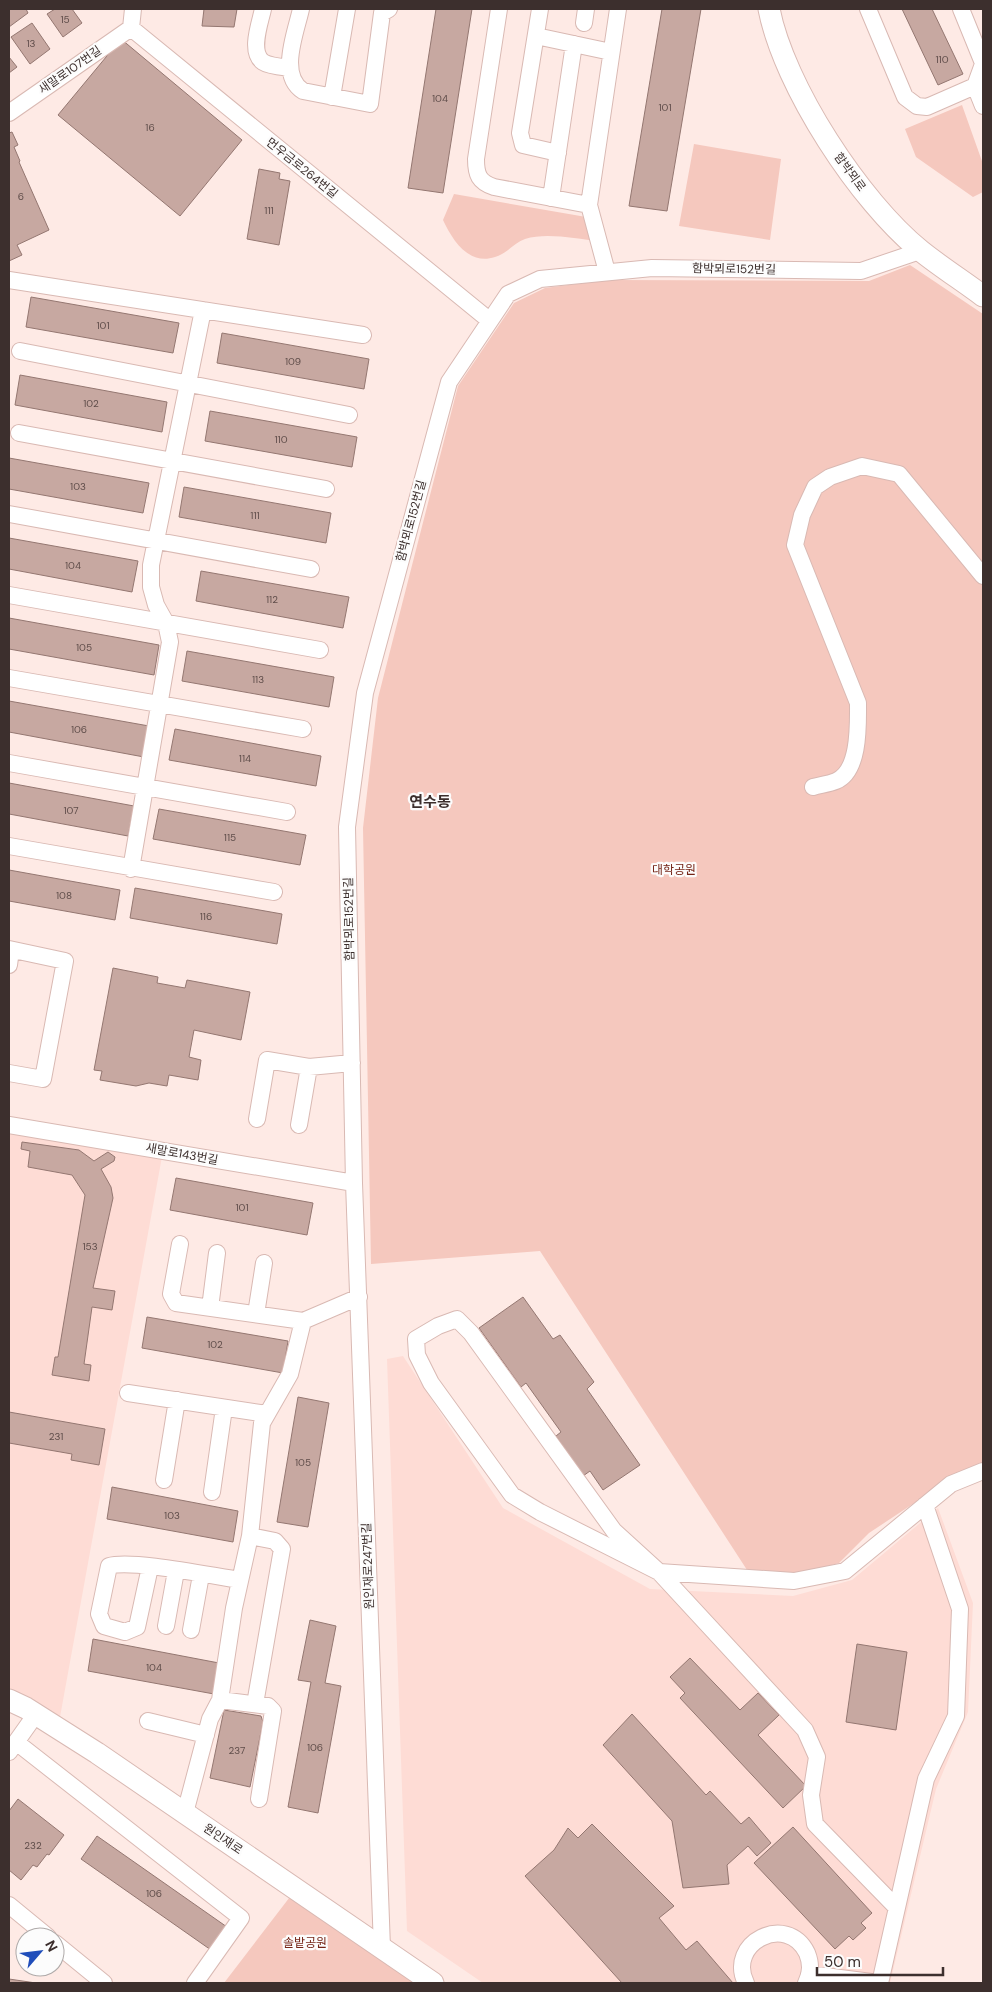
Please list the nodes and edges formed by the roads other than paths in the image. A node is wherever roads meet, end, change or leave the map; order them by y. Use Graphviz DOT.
graph roads {
  1 [pos="133,9"];
  2 [pos="263,9"];
  3 [pos="301,9"];
  4 [pos="347,9"];
  5 [pos="389,9"];
  6 [pos="499,9"];
  7 [pos="540,9"];
  8 [pos="618,9"];
  9 [pos="769,9"];
  10 [pos="868,9"];
  11 [pos="961,9"];
  12 [pos="131,28"];
  13 [pos="536,36"];
  14 [pos="574,44"];
  15 [pos="611,52"];
  16 [pos="983,63"];
  17 [pos="290,68"];
  18 [pos="975,86"];
  19 [pos="332,97"];
  20 [pos="983,106"];
  21 [pos="9,113"];
  22 [pos="558,153"];
  23 [pos="551,198"];
  24 [pos="589,205"];
  25 [pos="920,251"];
  26 [pos="607,272"];
  27 [pos="9,280"];
  28 [pos="983,296"];
  29 [pos="203,310"];
  30 [pos="489,320"];
  31 [pos="363,335"];
  32 [pos="20,350"];
  33 [pos="188,384"];
  34 [pos="349,415"];
  35 [pos="19,433"];
  36 [pos="172,462"];
  37 [pos="326,489"];
  38 [pos="9,514"];
  39 [pos="156,541"];
  40 [pos="311,569"];
  41 [pos="983,576"];
  42 [pos="9,595"];
  43 [pos="166,623"];
  44 [pos="320,650"];
  45 [pos="9,678"];
  46 [pos="160,704"];
  47 [pos="303,729"];
  48 [pos="9,763"];
  49 [pos="145,786"];
  50 [pos="813,787"];
  51 [pos="287,812"];
  52 [pos="9,846"];
  53 [pos="130,869"];
  54 [pos="274,892"];
  55 [pos="10,955"];
  56 [pos="352,1063"];
  57 [pos="309,1067"];
  58 [pos="9,1073"];
  59 [pos="257,1119"];
  60 [pos="9,1125"];
  61 [pos="299,1125"];
  62 [pos="354,1183"];
  63 [pos="180,1244"];
  64 [pos="217,1253"];
  65 [pos="264,1263"];
  66 [pos="359,1296"];
  67 [pos="210,1308"];
  68 [pos="256,1314"];
  69 [pos="303,1321"];
  70 [pos="128,1392"];
  71 [pos="176,1400"];
  72 [pos="224,1408"];
  73 [pos="267,1414"];
  74 [pos="983,1471"];
  75 [pos="164,1480"];
  76 [pos="212,1492"];
  77 [pos="925,1505"];
  78 [pos="250,1536"];
  79 [pos="150,1567"];
  80 [pos="176,1571"];
  81 [pos="660,1572"];
  82 [pos="200,1575"];
  83 [pos="240,1580"];
  84 [pos="166,1626"];
  85 [pos="191,1630"];
  86 [pos="9,1700"];
  87 [pos="220,1700"];
  88 [pos="256,1704"];
  89 [pos="36,1714"];
  90 [pos="148,1720"];
  91 [pos="206,1735"];
  92 [pos="12,1747"];
  93 [pos="259,1799"];
  94 [pos="185,1813"];
  95 [pos="9,1905"];
  96 [pos="896,1907"];
  97 [pos="36,1927"];
  98 [pos="382,1948"];
  99 [pos="65,1951"];
  100 [pos="808,1978"];
  101 [pos="104,1983"];
  102 [pos="195,1983"];
  103 [pos="433,1983"];
  104 [pos="746,1983"];
  105 [pos="879,1983"];
  1 -- 12 [label="street"];
  2 -- 17 [label="street"];
  3 -- 17 [label="street"];
  4 -- 19 [label="street"];
  5 -- 19 [label="street"];
  6 -- 23 [label="street"];
  7 -- 13 [label="street"];
  8 -- 15 [label="street"];
  9 -- 25 [label="main road, 함박뫼로"];
  10 -- 18 [label="street"];
  11 -- 16 [label="street"];
  12 -- 21 [label="street, 새말로107번길"];
  12 -- 30 [label="street, 먼우금로264번길"];
  13 -- 14 [label="street"];
  13 -- 22 [label="street"];
  14 -- 15 [label="street"];
  14 -- 22 [label="street"];
  15 -- 24 [label="street"];
  16 -- 18 [label="street"];
  17 -- 19 [label="street"];
  18 -- 20 [label="street"];
  22 -- 23 [label="street"];
  23 -- 24 [label="street"];
  24 -- 26 [label="street"];
  25 -- 26 [label="street, 함박뫼로152번길"];
  25 -- 28 [label="main road, 함박뫼로"];
  26 -- 30 [label="street, 함박뫼로152번길"];
  27 -- 29 [label="street"];
  29 -- 31 [label="street"];
  29 -- 33 [label="street"];
  30 -- 56 [label="street, 함박뫼로152번길"];
  32 -- 33 [label="street"];
  33 -- 34 [label="street"];
  33 -- 36 [label="street"];
  35 -- 36 [label="street"];
  36 -- 37 [label="street"];
  36 -- 39 [label="street"];
  38 -- 39 [label="street"];
  39 -- 40 [label="street"];
  39 -- 43 [label="street"];
  41 -- 50 [label="street"];
  42 -- 43 [label="street"];
  43 -- 44 [label="street"];
  43 -- 46 [label="street"];
  45 -- 46 [label="street"];
  46 -- 47 [label="street"];
  46 -- 49 [label="street"];
  48 -- 49 [label="street"];
  49 -- 51 [label="street"];
  49 -- 53 [label="street"];
  52 -- 53 [label="street"];
  53 -- 54 [label="street"];
  55 -- 58 [label="street"];
  56 -- 57 [label="street"];
  56 -- 62 [label="street, 함박뫼로152번길"];
  57 -- 59 [label="street"];
  57 -- 61 [label="street"];
  60 -- 62 [label="street, 새말로143번길"];
  62 -- 66 [label="street, 원인재로247번길"];
  63 -- 67 [label="street"];
  64 -- 67 [label="street"];
  65 -- 68 [label="street"];
  66 -- 69 [label="street"];
  66 -- 98 [label="street, 원인재로247번길"];
  67 -- 68 [label="street"];
  68 -- 69 [label="street"];
  69 -- 73 [label="street"];
  70 -- 71 [label="street"];
  71 -- 72 [label="street"];
  71 -- 75 [label="street"];
  72 -- 73 [label="street"];
  72 -- 76 [label="street"];
  73 -- 78 [label="street"];
  74 -- 77 [label="street"];
  77 -- 81 [label="street"];
  77 -- 96 [label="street"];
  78 -- 83 [label="street"];
  78 -- 88 [label="street"];
  79 -- 80 [label="street"];
  80 -- 82 [label="street"];
  80 -- 84 [label="street"];
  81 -- 81 [label="street"];
  81 -- 96 [label="street"];
  82 -- 83 [label="street"];
  82 -- 85 [label="street"];
  83 -- 87 [label="street"];
  86 -- 89 [label="main road, 원인재로"];
  87 -- 88 [label="street"];
  87 -- 91 [label="street"];
  88 -- 93 [label="street"];
  89 -- 92 [label="street"];
  89 -- 94 [label="main road, 원인재로"];
  90 -- 91 [label="street"];
  91 -- 94 [label="street"];
  92 -- 102 [label="street"];
  94 -- 98 [label="main road, 원인재로"];
  95 -- 97 [label="street"];
  96 -- 105 [label="street"];
  98 -- 103 [label="main road, 원인재로"];
  99 -- 101 [label="street"];
  100 -- 104 [label="street"];
  100 -- 105 [label="street"];
}
